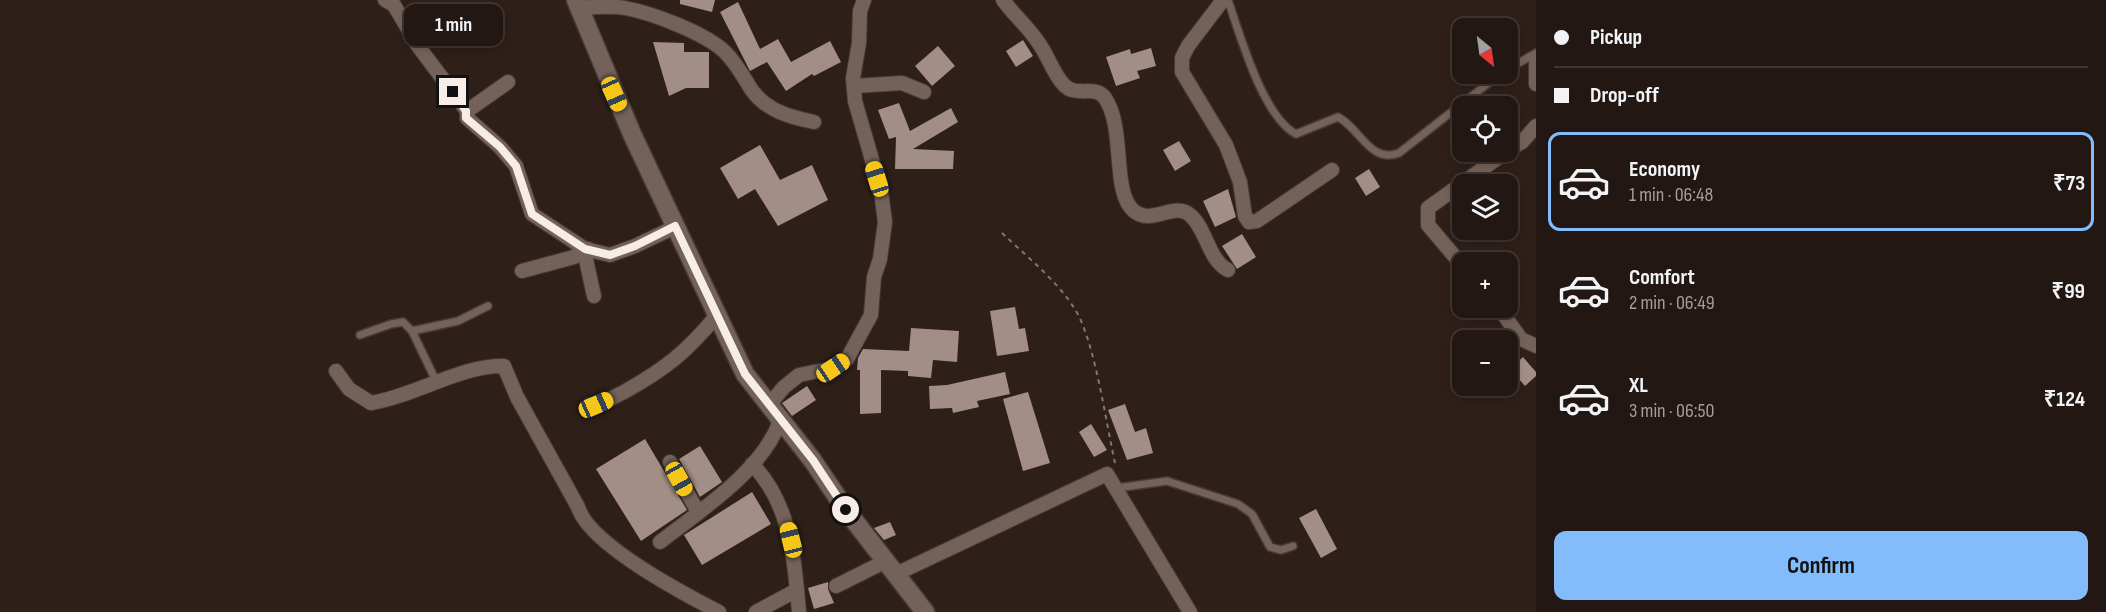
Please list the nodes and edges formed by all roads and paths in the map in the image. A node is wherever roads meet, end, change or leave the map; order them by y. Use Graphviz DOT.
graph roads {
  1 [pos="385,0"];
  2 [pos="864,0"];
  3 [pos="1003,0"];
  4 [pos="1226,0"];
  5 [pos="577,4"];
  6 [pos="1536,53"];
  7 [pos="1518,63"];
  8 [pos="1536,63"];
  9 [pos="508,82"];
  10 [pos="1487,84"];
  11 [pos="1536,84"];
  12 [pos="854,86"];
  13 [pos="924,92"];
  14 [pos="466,111"];
  15 [pos="814,122"];
  16 [pos="1536,126"];
  17 [pos="1518,144"];
  18 [pos="1491,162"];
  19 [pos="1332,170"];
  20 [pos="675,226"];
  21 [pos="1002,233"];
  22 [pos="587,249"];
  23 [pos="1452,253"];
  24 [pos="1228,270"];
  25 [pos="522,271"];
  26 [pos="594,296"];
  27 [pos="488,306"];
  28 [pos="717,315"];
  29 [pos="1506,318"];
  30 [pos="412,331"];
  31 [pos="360,335"];
  32 [pos="1536,346"];
  33 [pos="336,371"];
  34 [pos="437,383"];
  35 [pos="589,405"];
  36 [pos="768,406"];
  37 [pos="780,421"];
  38 [pos="670,462"];
  39 [pos="752,464"];
  40 [pos="1107,474"];
  41 [pos="1117,488"];
  42 [pos="698,512"];
  43 [pos="660,542"];
  44 [pos="1293,546"];
  45 [pos="891,568"];
  46 [pos="836,586"];
  47 [pos="796,590"];
  48 [pos="719,612"];
  49 [pos="756,612"];
  50 [pos="799,612"];
  51 [pos="925,612"];
  52 [pos="1190,612"];
  1 -- 14 [label="street"];
  2 -- 12 [label="street"];
  3 -- 24 [label="street"];
  4 -- 10 [label="lane"];
  4 -- 19 [label="street"];
  5 -- 15 [label="street"];
  5 -- 20 [label="street"];
  6 -- 7 [label="lane"];
  8 -- 11 [label="street"];
  9 -- 14 [label="street"];
  12 -- 13 [label="street"];
  12 -- 36 [label="street"];
  14 -- 22 [label="street"];
  16 -- 17 [label="street"];
  18 -- 23 [label="street"];
  20 -- 22 [label="street"];
  20 -- 28 [label="street"];
  21 -- 40 [label="path"];
  22 -- 25 [label="street"];
  22 -- 26 [label="street"];
  27 -- 30 [label="lane"];
  28 -- 35 [label="street"];
  28 -- 36 [label="street"];
  29 -- 32 [label="street"];
  30 -- 31 [label="lane"];
  30 -- 34 [label="lane"];
  33 -- 34 [label="street"];
  34 -- 48 [label="street"];
  36 -- 37 [label="street"];
  37 -- 39 [label="street"];
  37 -- 45 [label="street"];
  38 -- 42 [label="street"];
  39 -- 42 [label="street"];
  39 -- 47 [label="street"];
  40 -- 41 [label="street"];
  40 -- 45 [label="street"];
  41 -- 44 [label="lane"];
  41 -- 52 [label="street"];
  42 -- 43 [label="street"];
  45 -- 46 [label="street"];
  45 -- 51 [label="street"];
  47 -- 49 [label="street"];
  47 -- 50 [label="street"];
}
